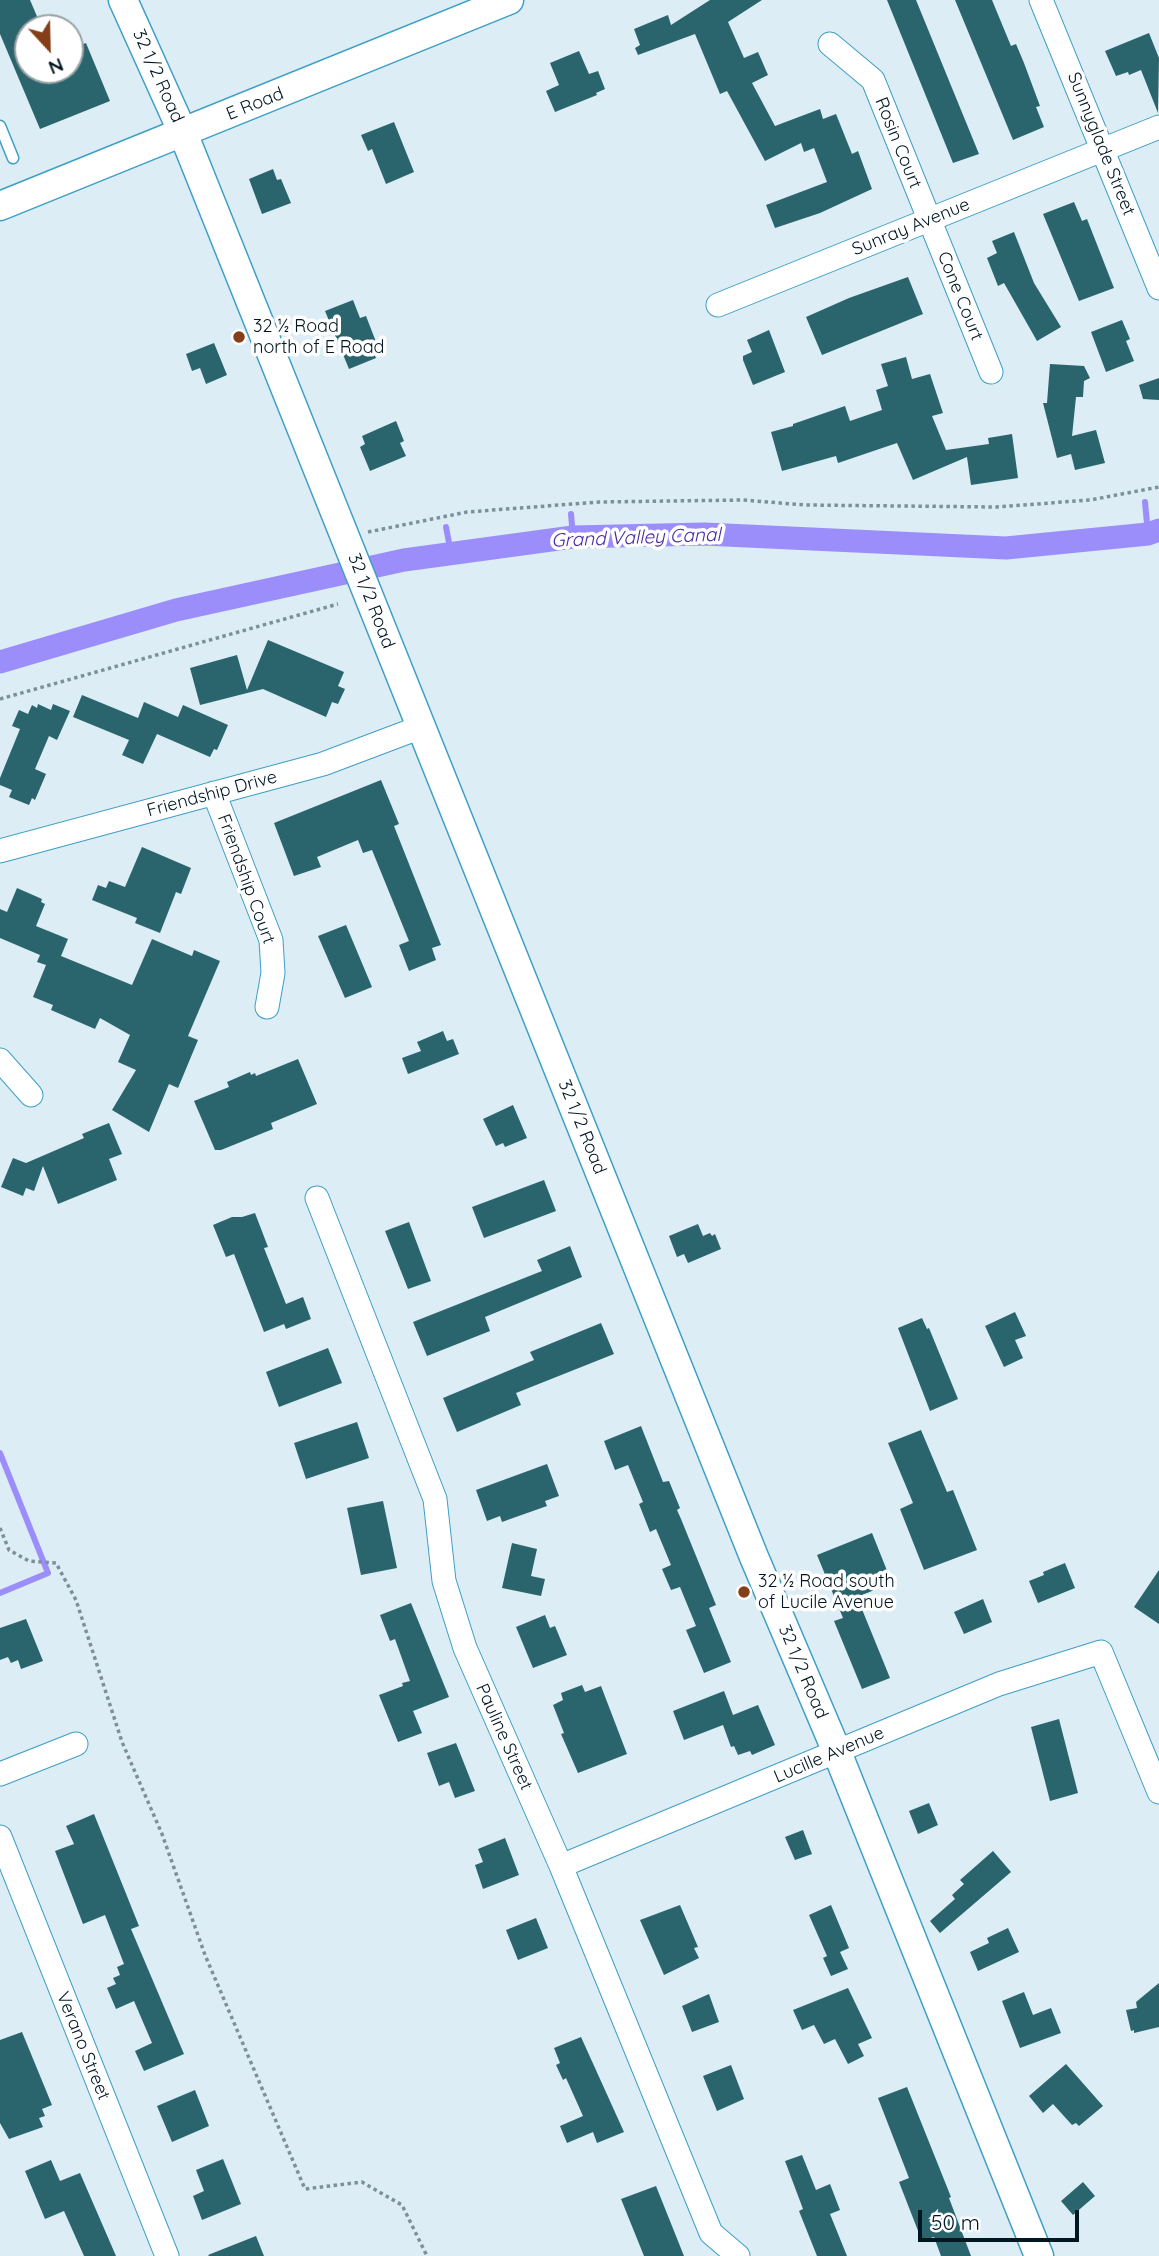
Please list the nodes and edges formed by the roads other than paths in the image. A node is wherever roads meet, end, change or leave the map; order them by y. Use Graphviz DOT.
graph roads {
  1 [pos="123,0"];
  2 [pos="509,0"];
  3 [pos="1041,0"];
  4 [pos="830,44"];
  5 [pos="0,126"];
  6 [pos="1159,127"];
  7 [pos="183,133"];
  8 [pos="1104,149"];
  9 [pos="13,158"];
  10 [pos="0,206"];
  11 [pos="929,219"];
  12 [pos="1159,288"];
  13 [pos="718,305"];
  14 [pos="991,372"];
  15 [pos="421,727"];
  16 [pos="214,793"];
  17 [pos="0,851"];
  18 [pos="267,1007"];
  19 [pos="0,1060"];
  20 [pos="31,1095"];
  21 [pos="317,1198"];
  22 [pos="76,1744"];
  23 [pos="836,1752"];
  24 [pos="0,1774"];
  25 [pos="1159,1792"];
  26 [pos="0,1837"];
  27 [pos="561,1866"];
  28 [pos="167,2256"];
  29 [pos="738,2256"];
  30 [pos="1039,2256"];
  1 -- 7 [label="street, 32 1/2 Road"];
  2 -- 7 [label="street, E Road"];
  3 -- 8 [label="street, Sunnyglade Street"];
  4 -- 11 [label="street, Rosin Court"];
  5 -- 9 [label="lane"];
  6 -- 8 [label="street, Sunray Avenue"];
  7 -- 10 [label="street, E Road"];
  7 -- 15 [label="street, 32 1/2 Road"];
  8 -- 11 [label="street, Sunray Avenue"];
  8 -- 12 [label="street, Sunnyglade Street"];
  11 -- 13 [label="street, Sunray Avenue"];
  11 -- 14 [label="street, Cone Court"];
  15 -- 16 [label="street, Friendship Drive"];
  15 -- 23 [label="street, 32 1/2 Road"];
  16 -- 17 [label="street, Friendship Drive"];
  16 -- 18 [label="street, Friendship Court"];
  19 -- 20 [label="street"];
  21 -- 27 [label="street, Pauline Street"];
  22 -- 24 [label="street"];
  23 -- 25 [label="street, Lucille Avenue"];
  23 -- 27 [label="street, Lucille Avenue"];
  23 -- 30 [label="street, 32 1/2 Road"];
  26 -- 28 [label="street, Verano Street"];
  27 -- 29 [label="street, Pauline Street"];
}
